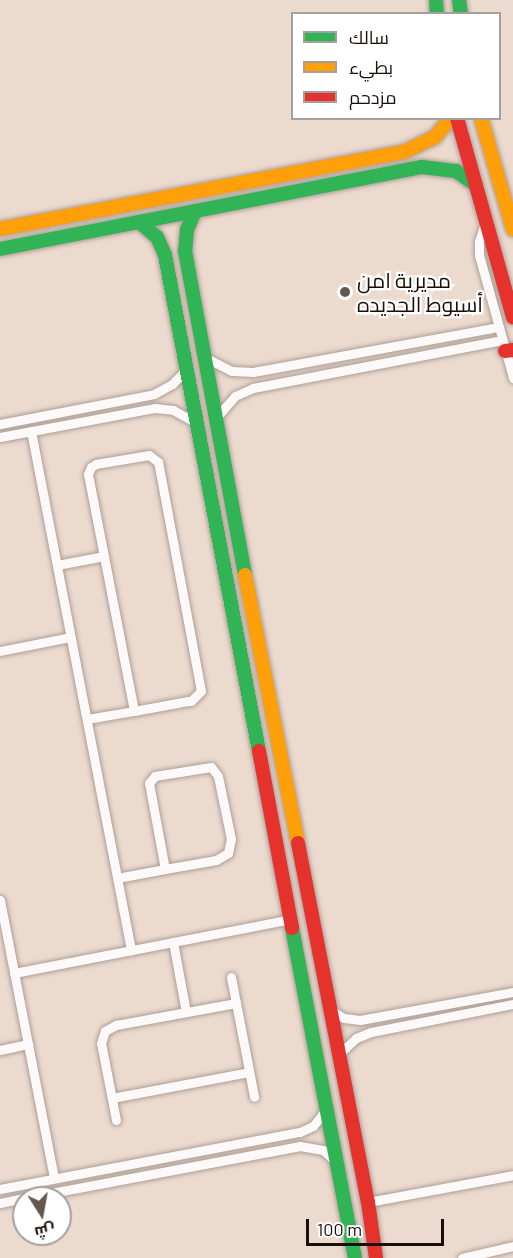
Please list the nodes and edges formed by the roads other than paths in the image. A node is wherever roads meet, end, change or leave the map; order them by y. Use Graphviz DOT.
graph roads {
  1 [pos="449,120"];
  2 [pos="458,120"];
  3 [pos="482,120"];
  4 [pos="476,185"];
  5 [pos="195,211"];
  6 [pos="486,220"];
  7 [pos="139,222"];
  8 [pos="0,229"];
  9 [pos="513,229"];
  10 [pos="0,249"];
  11 [pos="513,317"];
  12 [pos="499,327"];
  13 [pos="507,347"];
  14 [pos="204,357"];
  15 [pos="186,370"];
  16 [pos="513,378"];
  17 [pos="82,408"];
  18 [pos="216,419"];
  19 [pos="84,421"];
  20 [pos="196,423"];
  21 [pos="0,424"];
  22 [pos="31,431"];
  23 [pos="0,437"];
  24 [pos="104,556"];
  25 [pos="243,560"];
  26 [pos="223,563"];
  27 [pos="57,565"];
  28 [pos="71,637"];
  29 [pos="0,651"];
  30 [pos="134,711"];
  31 [pos="87,719"];
  32 [pos="165,869"];
  33 [pos="117,878"];
  34 [pos="0,900"];
  35 [pos="291,919"];
  36 [pos="172,942"];
  37 [pos="317,944"];
  38 [pos="297,949"];
  39 [pos="131,950"];
  40 [pos="14,973"];
  41 [pos="231,977"];
  42 [pos="513,992"];
  43 [pos="236,1003"];
  44 [pos="513,1004"];
  45 [pos="330,1010"];
  46 [pos="186,1012"];
  47 [pos="28,1044"];
  48 [pos="0,1050"];
  49 [pos="339,1054"];
  50 [pos="249,1072"];
  51 [pos="254,1097"];
  52 [pos="112,1098"];
  53 [pos="327,1109"];
  54 [pos="116,1120"];
  55 [pos="226,1146"];
  56 [pos="228,1160"];
  57 [pos="338,1163"];
  58 [pos="513,1175"];
  59 [pos="54,1179"];
  60 [pos="22,1184"];
  61 [pos="0,1188"];
  62 [pos="72,1189"];
  63 [pos="368,1202"];
  64 [pos="513,1246"];
  65 [pos="355,1258"];
  66 [pos="376,1258"];
  67 [pos="462,1258"];
  1 -- 8 [label="street"];
  2 -- 4 [label="street"];
  3 -- 9 [label="street"];
  4 -- 5 [label="street"];
  4 -- 6 [label="street"];
  5 -- 7 [label="street"];
  5 -- 14 [label="street"];
  6 -- 11 [label="street"];
  6 -- 12 [label="street"];
  7 -- 10 [label="street"];
  7 -- 15 [label="street"];
  12 -- 13 [label="street"];
  12 -- 14 [label="street"];
  13 -- 16 [label="street"];
  13 -- 18 [label="street"];
  14 -- 18 [label="street"];
  15 -- 17 [label="street"];
  15 -- 20 [label="street"];
  17 -- 19 [label="street"];
  17 -- 21 [label="street"];
  18 -- 25 [label="street"];
  19 -- 20 [label="street"];
  19 -- 22 [label="street"];
  20 -- 26 [label="street"];
  22 -- 23 [label="street"];
  22 -- 27 [label="street"];
  24 -- 27 [label="street"];
  24 -- 30 [label="street"];
  24 -- 30 [label="street"];
  25 -- 26 [label="street"];
  25 -- 37 [label="street"];
  26 -- 35 [label="street"];
  27 -- 28 [label="street"];
  28 -- 29 [label="street"];
  28 -- 31 [label="street"];
  30 -- 31 [label="street"];
  31 -- 33 [label="street"];
  32 -- 32 [label="street"];
  32 -- 33 [label="street"];
  33 -- 39 [label="street"];
  34 -- 40 [label="street"];
  35 -- 36 [label="street"];
  35 -- 38 [label="street"];
  36 -- 39 [label="street"];
  36 -- 46 [label="street"];
  37 -- 38 [label="street"];
  37 -- 45 [label="street"];
  38 -- 53 [label="street"];
  39 -- 40 [label="street"];
  40 -- 47 [label="street"];
  41 -- 43 [label="street"];
  42 -- 45 [label="street"];
  43 -- 46 [label="street"];
  43 -- 50 [label="street"];
  44 -- 49 [label="street"];
  45 -- 49 [label="street"];
  46 -- 52 [label="street"];
  47 -- 48 [label="street"];
  47 -- 59 [label="street"];
  49 -- 63 [label="street"];
  50 -- 51 [label="street"];
  50 -- 52 [label="street"];
  52 -- 54 [label="street"];
  53 -- 55 [label="street"];
  53 -- 57 [label="street"];
  55 -- 56 [label="street"];
  55 -- 59 [label="street"];
  56 -- 57 [label="street"];
  56 -- 62 [label="street"];
  57 -- 65 [label="street"];
  58 -- 63 [label="street"];
  59 -- 60 [label="street"];
  60 -- 61 [label="street"];
  63 -- 66 [label="street"];
  64 -- 67 [label="street"];
}
